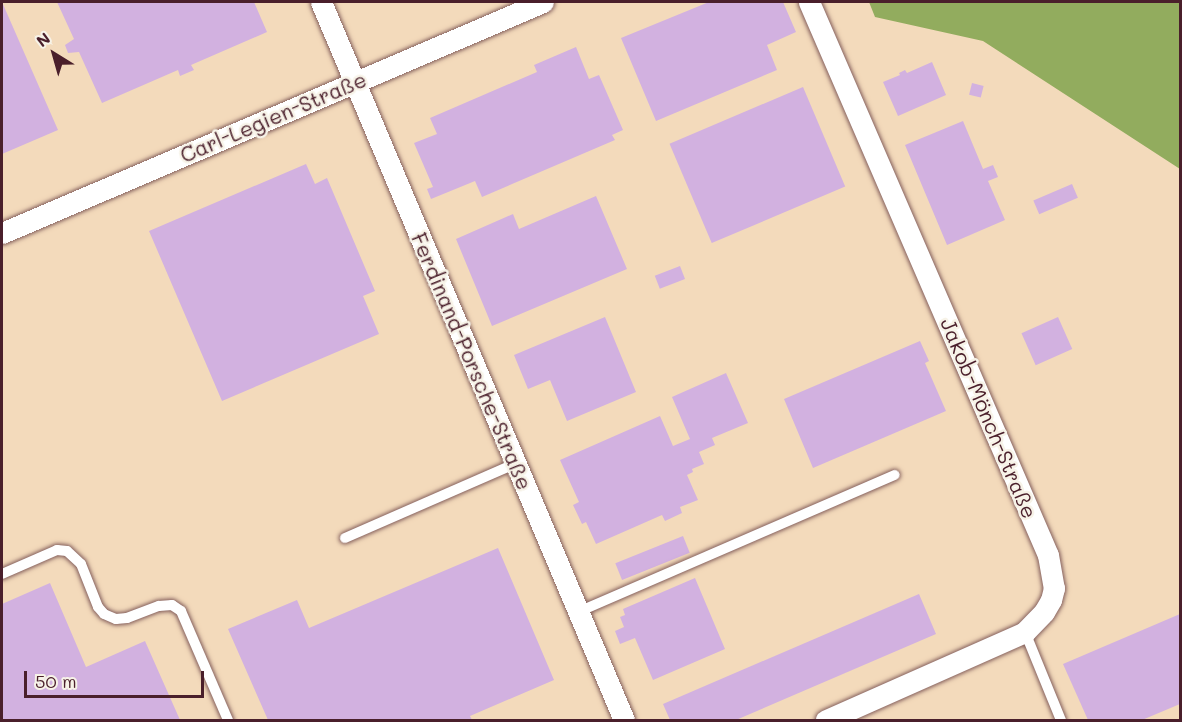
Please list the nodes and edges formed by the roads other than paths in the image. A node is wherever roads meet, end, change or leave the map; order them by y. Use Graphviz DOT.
graph roads {
  1 [pos="321,2"];
  2 [pos="543,2"];
  3 [pos="809,2"];
  4 [pos="355,82"];
  5 [pos="2,233"];
  6 [pos="514,464"];
  7 [pos="895,475"];
  8 [pos="345,538"];
  9 [pos="2,574"];
  10 [pos="579,612"];
  11 [pos="1025,632"];
  12 [pos="228,720"];
  13 [pos="624,720"];
  14 [pos="826,720"];
  15 [pos="1061,720"];
  1 -- 4 [label="street, Ferdinand-Porsche-Straße"];
  2 -- 4 [label="street, Carl-Legien-Straße"];
  3 -- 11 [label="street, Jakob-Mönch-Straße"];
  4 -- 5 [label="street, Carl-Legien-Straße"];
  4 -- 6 [label="street, Ferdinand-Porsche-Straße"];
  6 -- 8 [label="lane"];
  6 -- 10 [label="street, Ferdinand-Porsche-Straße"];
  7 -- 10 [label="lane"];
  9 -- 12 [label="lane"];
  10 -- 13 [label="street, Ferdinand-Porsche-Straße"];
  11 -- 14 [label="street, Jakob-Mönch-Straße"];
  11 -- 15 [label="lane"];
}
